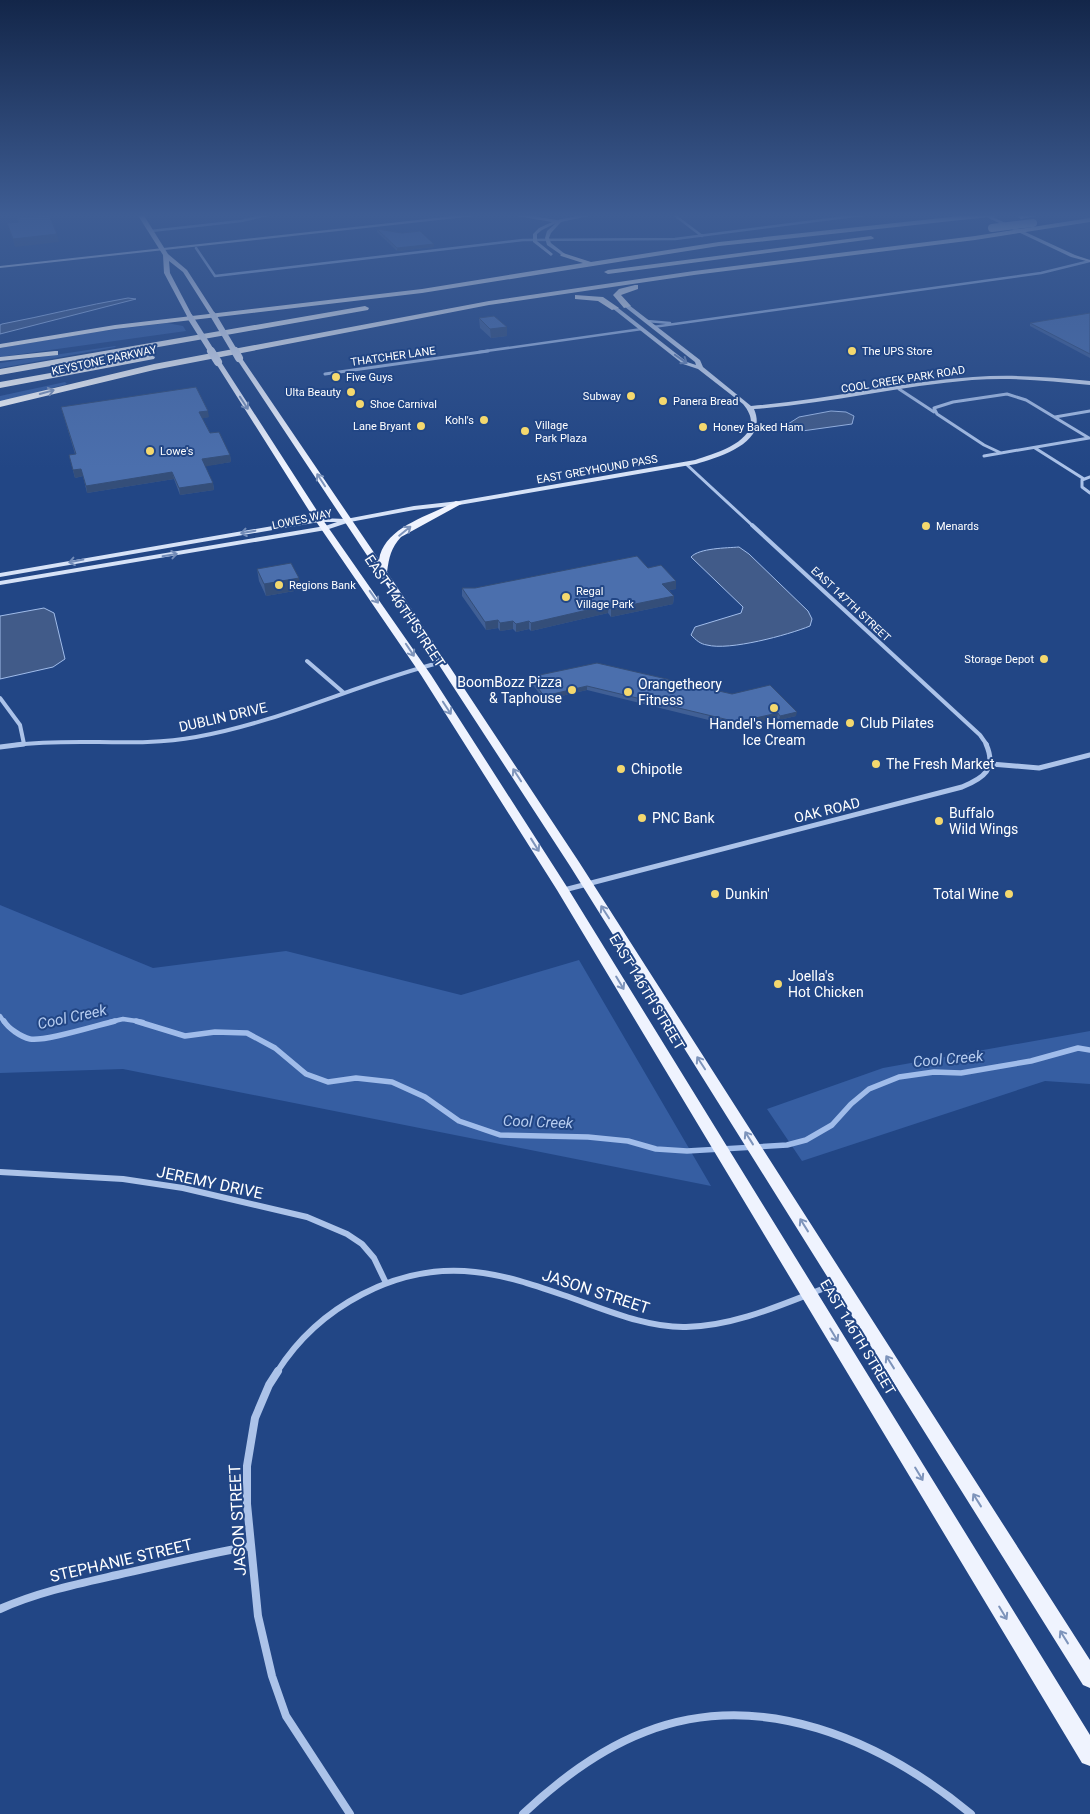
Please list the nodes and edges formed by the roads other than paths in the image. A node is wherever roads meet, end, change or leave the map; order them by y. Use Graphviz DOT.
graph roads {
  1 [pos="180,299"];
  2 [pos="203,299"];
  3 [pos="363,299"];
  4 [pos="424,299"];
  5 [pos="429,299"];
  6 [pos="486,299"];
  7 [pos="524,299"];
  8 [pos="552,299"];
  9 [pos="563,299"];
  10 [pos="595,299"];
  11 [pos="618,299"];
  12 [pos="858,299"];
  13 [pos="401,303"];
  14 [pos="512,305"];
  15 [pos="627,306"];
  16 [pos="372,307"];
  17 [pos="615,308"];
  18 [pos="213,315"];
  19 [pos="190,317"];
  20 [pos="364,318"];
  21 [pos="647,321"];
  22 [pos="683,323"];
  23 [pos="653,327"];
  24 [pos="642,329"];
  25 [pos="292,331"];
  26 [pos="237,341"];
  27 [pos="0,346"];
  28 [pos="202,348"];
  29 [pos="77,350"];
  30 [pos="56,352"];
  31 [pos="156,356"];
  32 [pos="239,358"];
  33 [pos="0,360"];
  34 [pos="218,362"];
  35 [pos="700,368"];
  36 [pos="0,372"];
  37 [pos="325,374"];
  38 [pos="1090,383"];
  39 [pos="0,385"];
  40 [pos="899,389"];
  41 [pos="0,393"];
  42 [pos="0,404"];
  43 [pos="750,408"];
  44 [pos="1090,411"];
  45 [pos="0,413"];
  46 [pos="937,414"];
  47 [pos="1055,417"];
  48 [pos="1090,438"];
  49 [pos="1034,448"];
  50 [pos="1001,453"];
  51 [pos="984,456"];
  52 [pos="686,464"];
  53 [pos="1090,477"];
  54 [pos="1084,479"];
  55 [pos="1090,493"];
  56 [pos="459,503"];
  57 [pos="319,520"];
  58 [pos="348,520"];
  59 [pos="326,528"];
  60 [pos="383,572"];
  61 [pos="0,575"];
  62 [pos="0,583"];
  63 [pos="307,661"];
  64 [pos="442,662"];
  65 [pos="421,667"];
  66 [pos="344,693"];
  67 [pos="0,698"];
  68 [pos="24,744"];
  69 [pos="0,748"];
  70 [pos="1090,755"];
  71 [pos="991,764"];
  72 [pos="587,884"];
  73 [pos="563,890"];
  74 [pos="0,1172"];
  75 [pos="386,1282"];
  76 [pos="840,1282"];
  77 [pos="809,1293"];
  78 [pos="251,1546"];
  79 [pos="0,1609"];
  80 [pos="1090,1678"];
  81 [pos="1090,1755"];
  82 [pos="350,1814"];
  83 [pos="524,1814"];
  84 [pos="971,1814"];
  1 -- 19 [label="main road, EAST 146TH STREET"];
  2 -- 18 [label="main road, EAST 146TH STREET"];
  3 -- 18 [label="highway"];
  4 -- 29 [label="highway"];
  5 -- 13 [label="highway"];
  6 -- 20 [label="highway, bridge"];
  42 -- 7 [label="highway, one-way"];
  8 -- 14 [label="highway"];
  9 -- 14 [label="highway"];
  10 -- 17 [label="highway"];
  11 -- 15 [label="highway"];
  12 -- 22 [label="street"];
  14 -- 32 [label="highway"];
  15 -- 21 [label="street"];
  16 -- 36 [label="highway"];
  17 -- 24 [label="street"];
  18 -- 19 [label="highway"];
  18 -- 32 [label="main road, EAST 146TH STREET, bridge"];
  19 -- 27 [label="highway"];
  19 -- 34 [label="main road, EAST 146TH STREET, bridge"];
  21 -- 22 [label="street"];
  21 -- 23 [label="street"];
  22 -- 23 [label="street"];
  23 -- 35 [label="street"];
  24 -- 35 [label="street, one-way"];
  24 -- 37 [label="street, THATCHER LANE"];
  25 -- 41 [label="highway, KEYSTONE PARKWAY"];
  26 -- 28 [label="highway"];
  30 -- 33 [label="highway, KEYSTONE PARKWAY"];
  31 -- 39 [label="highway"];
  32 -- 34 [label="highway"];
  58 -- 32 [label="main road, EAST 146TH STREET, one-way"];
  34 -- 45 [label="highway"];
  34 -- 57 [label="main road, EAST 146TH STREET, one-way"];
  35 -- 43 [label="street"];
  38 -- 40 [label="street, COOL CREEK PARK ROAD"];
  40 -- 43 [label="street, COOL CREEK PARK ROAD"];
  40 -- 46 [label="street"];
  43 -- 52 [label="street, EAST GREYHOUND PASS"];
  44 -- 47 [label="street"];
  46 -- 47 [label="street"];
  46 -- 50 [label="street"];
  47 -- 48 [label="street"];
  48 -- 49 [label="street"];
  49 -- 50 [label="street"];
  49 -- 54 [label="street"];
  50 -- 51 [label="street"];
  52 -- 56 [label="street, EAST GREYHOUND PASS"];
  52 -- 71 [label="street, EAST 147TH STREET"];
  53 -- 54 [label="street"];
  54 -- 55 [label="street"];
  56 -- 58 [label="street, EAST GREYHOUND PASS"];
  60 -- 56 [label="main road, one-way"];
  57 -- 58 [label="street, LOWES WAY"];
  57 -- 59 [label="main road, EAST 146TH STREET"];
  57 -- 61 [label="street, LOWES WAY, one-way"];
  58 -- 59 [label="street, LOWES WAY"];
  58 -- 60 [label="main road, EAST 146TH STREET"];
  62 -- 59 [label="street, LOWES WAY, one-way"];
  59 -- 65 [label="main road, EAST 146TH STREET, one-way"];
  60 -- 64 [label="main road, EAST 146TH STREET"];
  63 -- 66 [label="street"];
  64 -- 65 [label="street, DUBLIN DRIVE"];
  72 -- 64 [label="main road, EAST 146TH STREET, one-way"];
  65 -- 66 [label="street, DUBLIN DRIVE"];
  65 -- 73 [label="main road, EAST 146TH STREET, one-way"];
  66 -- 68 [label="street, DUBLIN DRIVE"];
  67 -- 68 [label="street"];
  68 -- 69 [label="street, DUBLIN DRIVE"];
  70 -- 71 [label="street"];
  71 -- 72 [label="street, OAK ROAD"];
  72 -- 73 [label="street, OAK ROAD"];
  76 -- 72 [label="main road, EAST 146TH STREET, one-way"];
  73 -- 77 [label="main road, EAST 146TH STREET, one-way"];
  74 -- 75 [label="street, JEREMY DRIVE"];
  75 -- 77 [label="street, JASON STREET"];
  75 -- 78 [label="street, JASON STREET"];
  76 -- 77 [label="street, JASON STREET"];
  80 -- 76 [label="main road, EAST 146TH STREET, one-way"];
  77 -- 81 [label="main road, EAST 146TH STREET, one-way"];
  78 -- 79 [label="street, STEPHANIE STREET"];
  78 -- 82 [label="street, JASON STREET"];
  83 -- 84 [label="street"];
}
